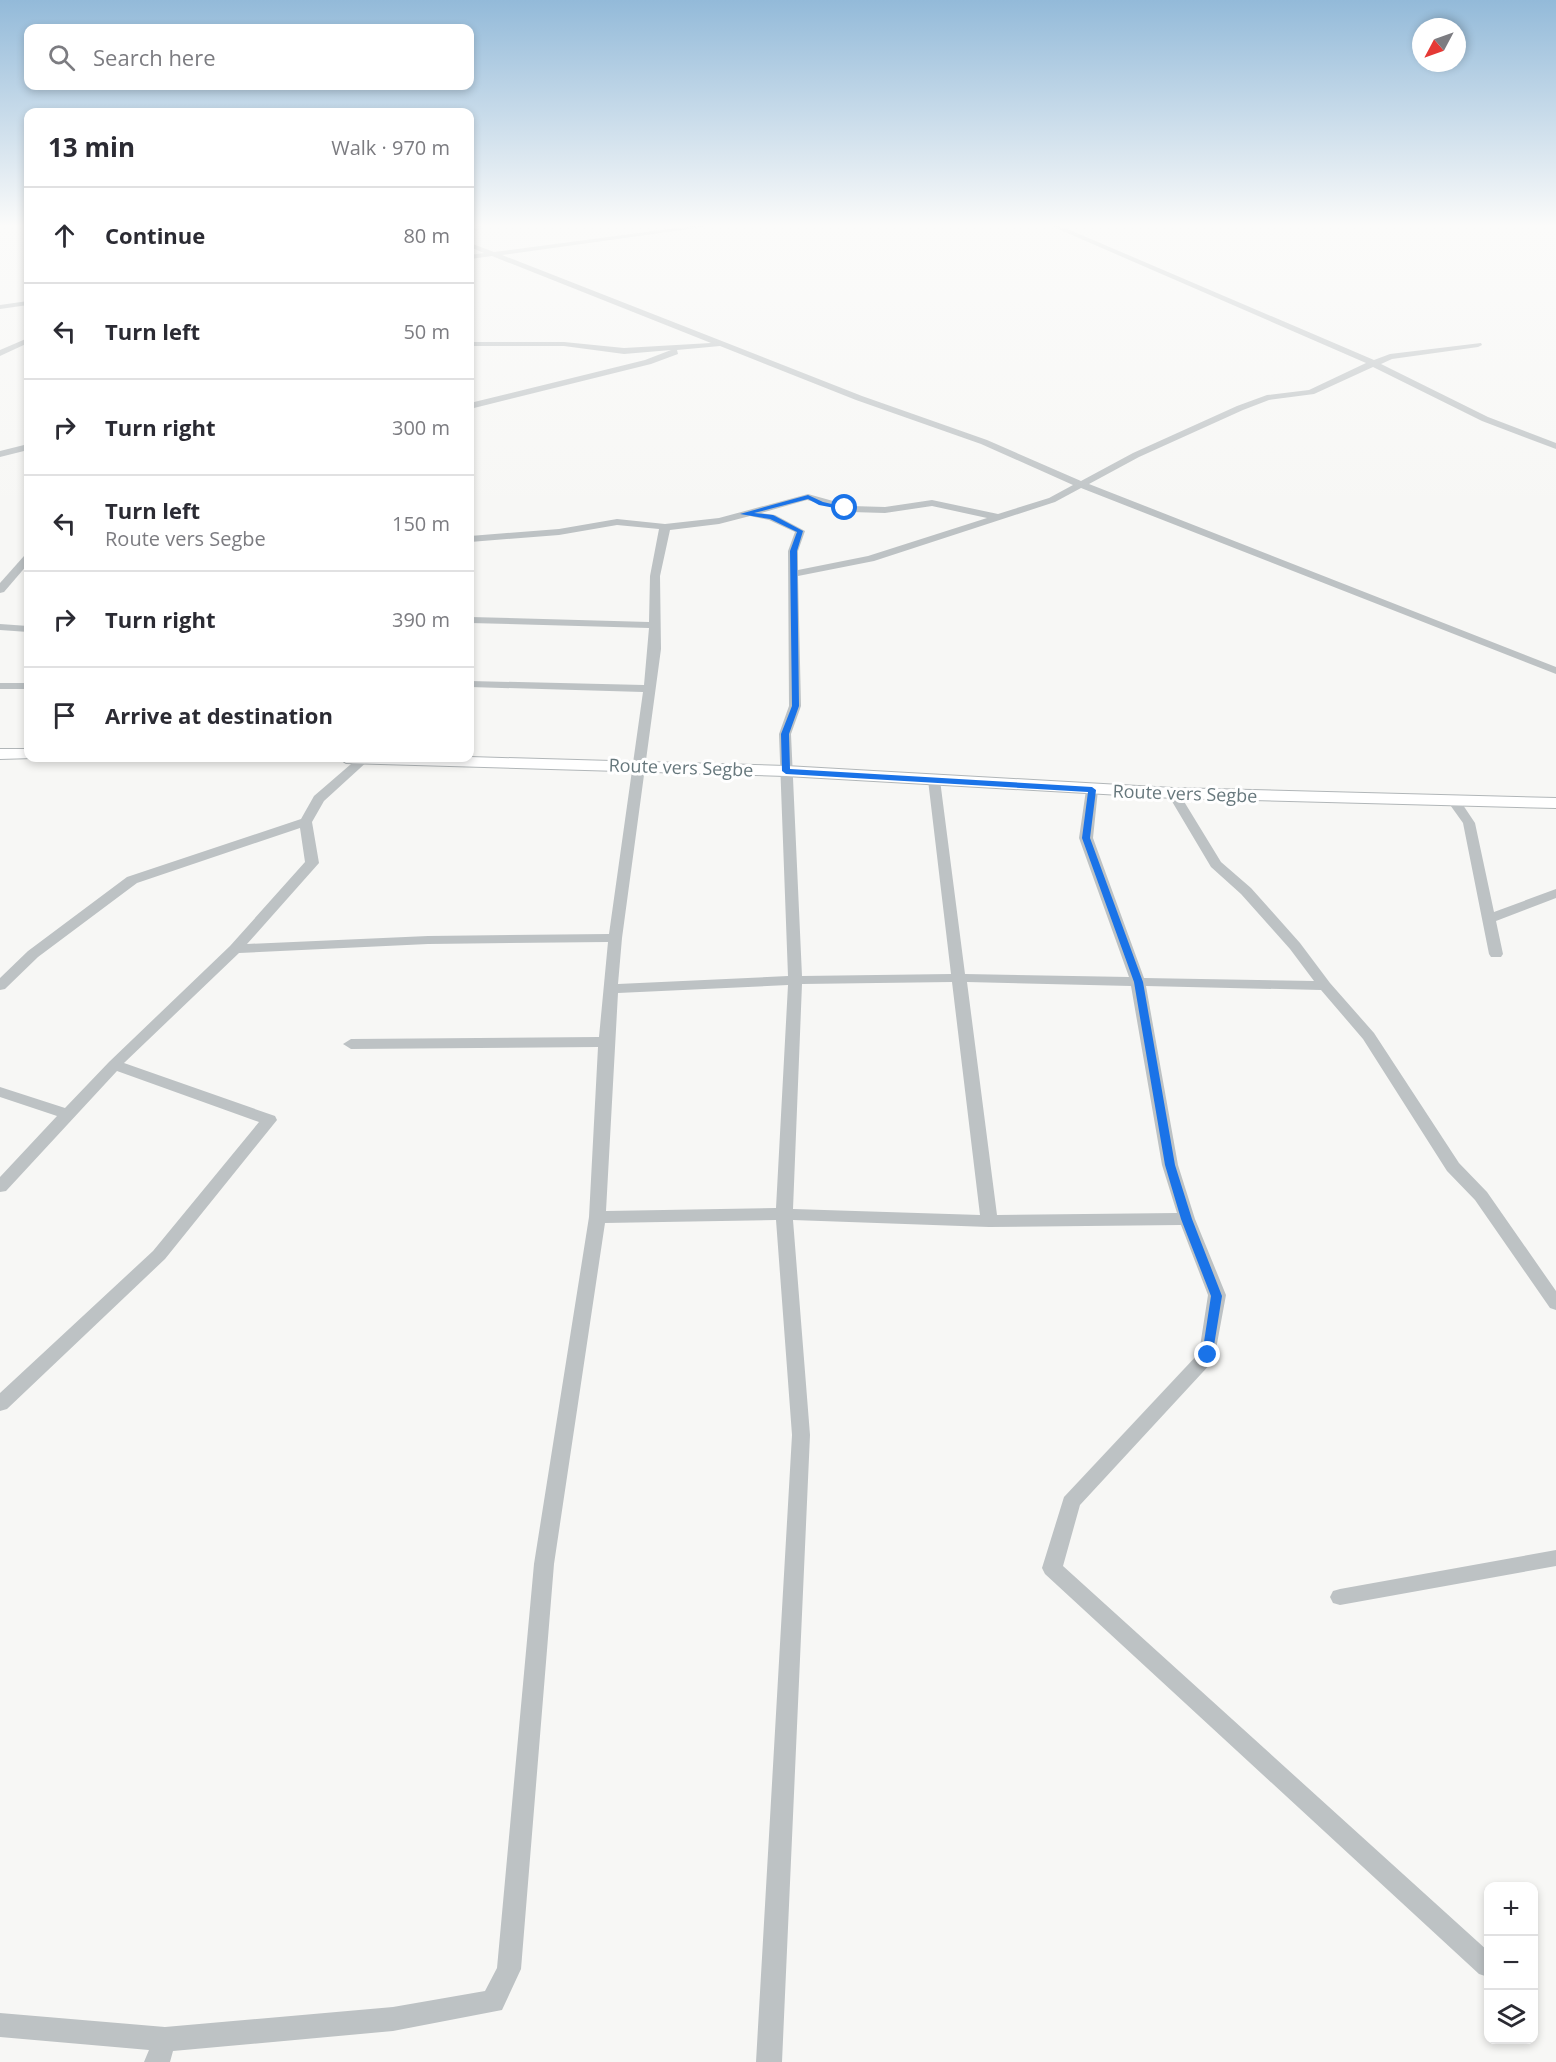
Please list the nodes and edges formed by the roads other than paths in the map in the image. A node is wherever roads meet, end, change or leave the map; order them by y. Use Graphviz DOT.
graph roads {
  1 [pos="664,321"];
  2 [pos="1276,321"];
  3 [pos="24,342"];
  4 [pos="474,344"];
  5 [pos="723,344"];
  6 [pos="1478,345"];
  7 [pos="689,346"];
  8 [pos="0,353"];
  9 [pos="1375,364"];
  10 [pos="474,405"];
  11 [pos="1556,446"];
  12 [pos="24,448"];
  13 [pos="0,454"];
  14 [pos="1082,484"];
  15 [pos="743,514"];
  16 [pos="998,518"];
  17 [pos="665,527"];
  18 [pos="474,539"];
  19 [pos="24,563"];
  20 [pos="793,574"];
  21 [pos="0,590"];
  22 [pos="474,620"];
  23 [pos="654,626"];
  24 [pos="0,627"];
  25 [pos="24,629"];
  26 [pos="1556,672"];
  27 [pos="474,684"];
  28 [pos="0,686"];
  29 [pos="24,686"];
  30 [pos="650,689"];
  31 [pos="0,754"];
  32 [pos="24,754"];
  33 [pos="474,761"];
  34 [pos="360,762"];
  35 [pos="641,765"];
  36 [pos="786,771"];
  37 [pos="934,780"];
  38 [pos="1092,790"];
  39 [pos="1173,793"];
  40 [pos="1454,802"];
  41 [pos="1556,803"];
  42 [pos="306,822"];
  43 [pos="1556,893"];
  44 [pos="1489,919"];
  45 [pos="615,938"];
  46 [pos="236,949"];
  47 [pos="1496,954"];
  48 [pos="960,978"];
  49 [pos="795,980"];
  50 [pos="1138,982"];
  51 [pos="0,986"];
  52 [pos="1324,986"];
  53 [pos="610,989"];
  54 [pos="606,1042"];
  55 [pos="351,1044"];
  56 [pos="114,1065"];
  57 [pos="0,1092"];
  58 [pos="67,1114"];
  59 [pos="0,1186"];
  60 [pos="784,1214"];
  61 [pos="597,1217"];
  62 [pos="1187,1219"];
  63 [pos="989,1221"];
  64 [pos="1556,1304"];
  65 [pos="4,1394"];
  66 [pos="1556,1558"];
  67 [pos="1340,1597"];
  68 [pos="1484,1962"];
  69 [pos="0,2025"];
  70 [pos="161,2050"];
  71 [pos="769,2062"];
  1 -- 5 [label="street"];
  2 -- 9 [label="street"];
  3 -- 8 [label="street"];
  4 -- 7 [label="street"];
  5 -- 7 [label="street"];
  5 -- 14 [label="street"];
  6 -- 9 [label="street"];
  7 -- 10 [label="street"];
  9 -- 11 [label="street"];
  9 -- 14 [label="street"];
  12 -- 13 [label="street"];
  14 -- 16 [label="street"];
  14 -- 26 [label="street"];
  15 -- 16 [label="street"];
  15 -- 17 [label="street"];
  15 -- 20 [label="street"];
  16 -- 20 [label="street"];
  17 -- 18 [label="street"];
  17 -- 23 [label="street"];
  19 -- 21 [label="street"];
  20 -- 36 [label="street"];
  22 -- 23 [label="street"];
  23 -- 30 [label="street"];
  24 -- 25 [label="street"];
  27 -- 30 [label="street"];
  28 -- 29 [label="street"];
  30 -- 35 [label="street"];
  31 -- 32 [label="main road"];
  33 -- 35 [label="main road, Route vers Segbe"];
  34 -- 42 [label="street"];
  35 -- 36 [label="main road, Route vers Segbe"];
  35 -- 45 [label="street"];
  36 -- 37 [label="main road, Route vers Segbe"];
  36 -- 49 [label="street"];
  37 -- 38 [label="main road, Route vers Segbe"];
  37 -- 48 [label="street"];
  38 -- 39 [label="main road, Route vers Segbe"];
  38 -- 50 [label="street"];
  39 -- 40 [label="main road, Route vers Segbe"];
  39 -- 52 [label="street"];
  40 -- 41 [label="main road, Route vers Segbe"];
  40 -- 44 [label="street"];
  42 -- 46 [label="street"];
  42 -- 51 [label="street"];
  43 -- 44 [label="street"];
  44 -- 47 [label="street"];
  45 -- 46 [label="street"];
  45 -- 53 [label="street"];
  46 -- 56 [label="street"];
  48 -- 49 [label="street"];
  48 -- 50 [label="street"];
  48 -- 63 [label="street"];
  49 -- 53 [label="street"];
  49 -- 60 [label="street"];
  50 -- 52 [label="street"];
  50 -- 62 [label="street"];
  52 -- 64 [label="street"];
  53 -- 54 [label="street"];
  54 -- 55 [label="street"];
  54 -- 61 [label="street"];
  56 -- 58 [label="street"];
  56 -- 65 [label="street"];
  57 -- 58 [label="street"];
  58 -- 59 [label="street"];
  60 -- 61 [label="street"];
  60 -- 63 [label="street"];
  60 -- 71 [label="street"];
  61 -- 70 [label="street"];
  62 -- 63 [label="street"];
  62 -- 68 [label="street"];
  66 -- 67 [label="street"];
  69 -- 70 [label="street"];
}
